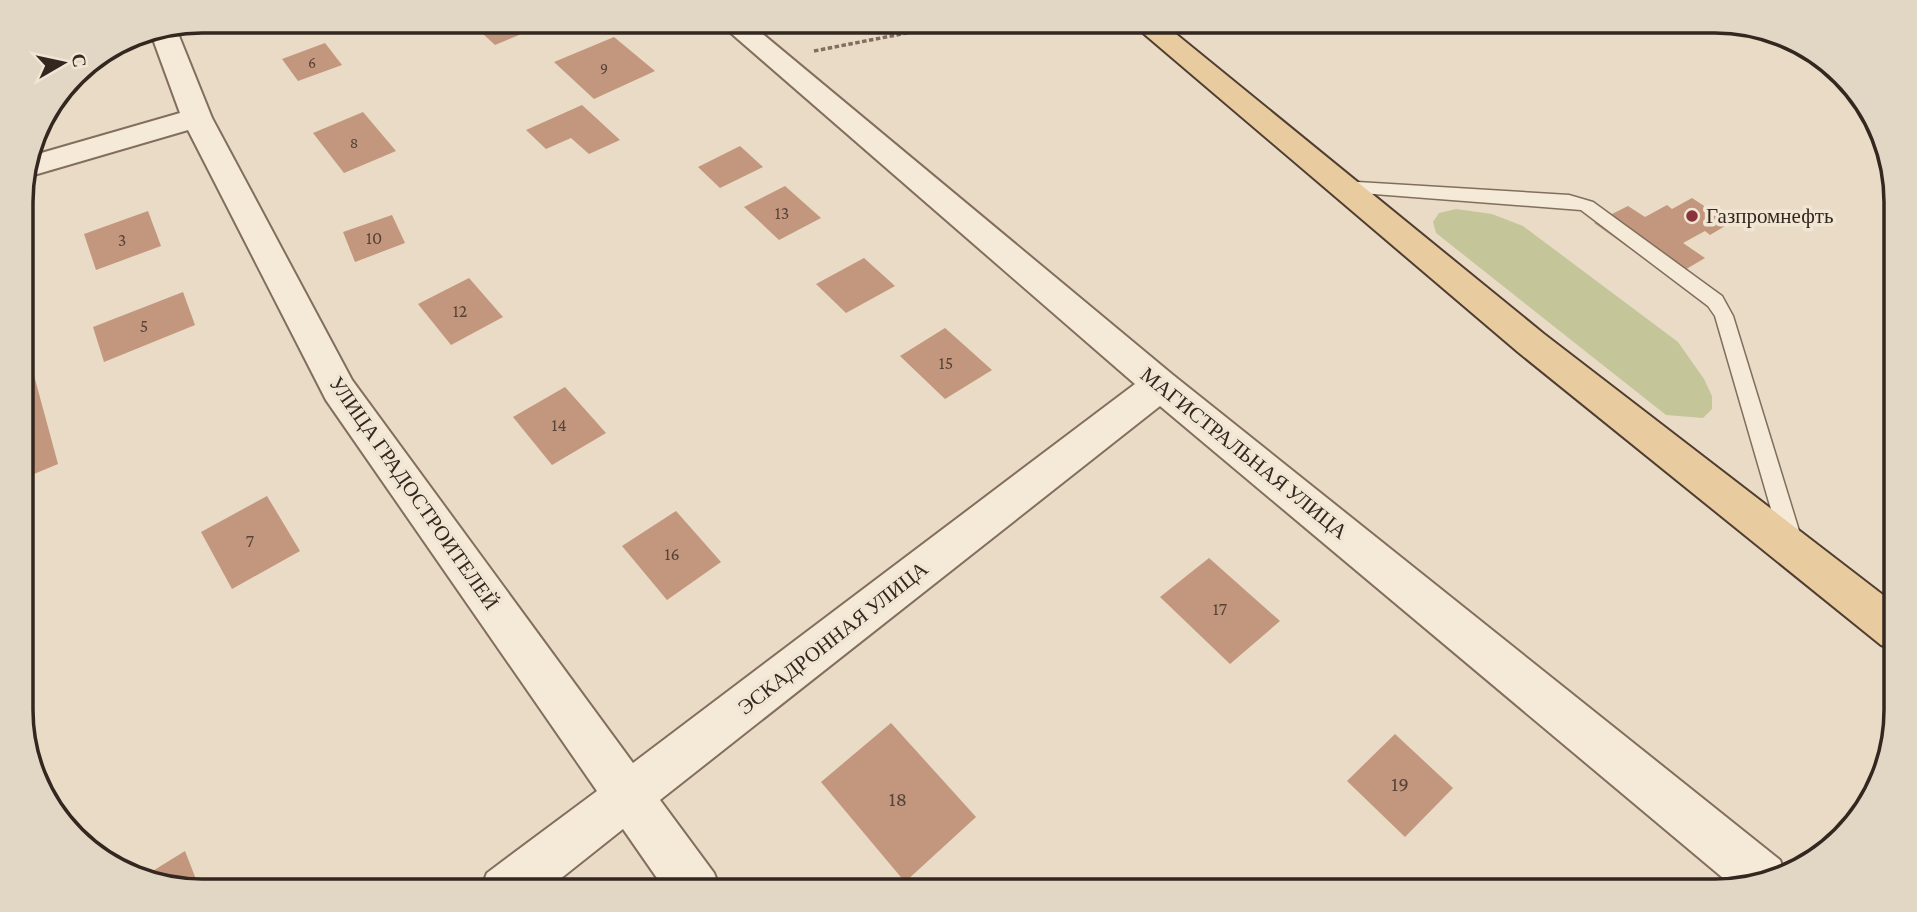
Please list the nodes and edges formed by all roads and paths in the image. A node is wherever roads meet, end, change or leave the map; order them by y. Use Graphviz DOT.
graph roads {
  1 [pos="745,33"];
  2 [pos="905,33"];
  3 [pos="1157,33"];
  4 [pos="166,38"];
  5 [pos="775,58"];
  6 [pos="197,118"];
  7 [pos="38,164"];
  8 [pos="1340,187"];
  9 [pos="1160,385"];
  10 [pos="1794,552"];
  11 [pos="1884,622"];
  12 [pos="628,797"];
  13 [pos="1756,873"];
  14 [pos="521,879"];
  15 [pos="687,879"];
  1 -- 5 [label="street, МАГИСТРАЛЬНАЯ УЛИЦА"];
  2 -- 5 [label="path"];
  3 -- 8 [label="main road"];
  4 -- 6 [label="street, УЛИЦА ГРАДОСТРОИТЕЛЕЙ"];
  5 -- 9 [label="street, МАГИСТРАЛЬНАЯ УЛИЦА"];
  6 -- 7 [label="street"];
  6 -- 12 [label="street, УЛИЦА ГРАДОСТРОИТЕЛЕЙ"];
  8 -- 10 [label="main road"];
  8 -- 10 [label="lane"];
  9 -- 12 [label="street, ЭСКАДРОННАЯ УЛИЦА"];
  9 -- 13 [label="street, МАГИСТРАЛЬНАЯ УЛИЦА"];
  10 -- 11 [label="main road"];
  12 -- 14 [label="street, ЭСКАДРОННАЯ УЛИЦА"];
  12 -- 15 [label="street, УЛИЦА ГРАДОСТРОИТЕЛЕЙ"];
}
